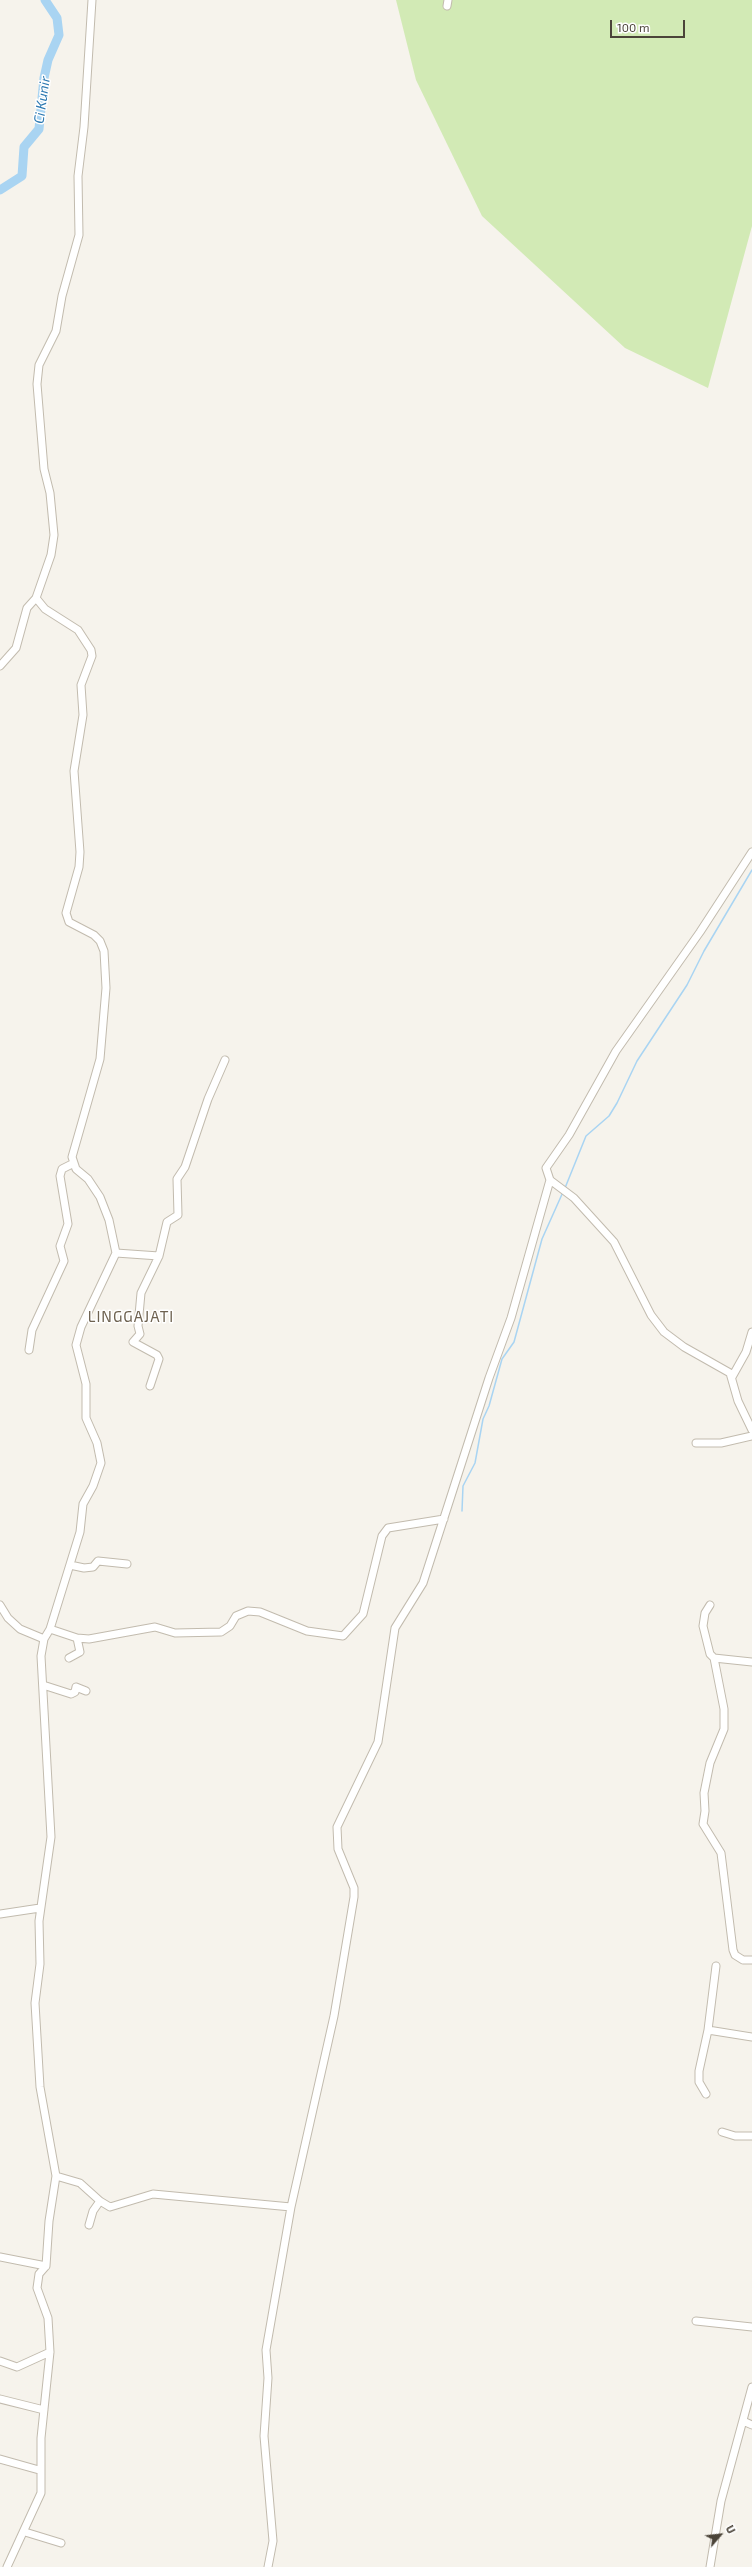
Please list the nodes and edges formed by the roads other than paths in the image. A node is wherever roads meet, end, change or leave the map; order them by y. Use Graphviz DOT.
graph roads {
  1 [pos="92,0"];
  2 [pos="36,598"];
  3 [pos="0,666"];
  4 [pos="752,852"];
  5 [pos="225,1060"];
  6 [pos="72,1164"];
  7 [pos="550,1180"];
  8 [pos="116,1254"];
  9 [pos="159,1256"];
  10 [pos="752,1332"];
  11 [pos="28,1350"];
  12 [pos="732,1377"];
  13 [pos="150,1386"];
  14 [pos="752,1430"];
  15 [pos="752,1436"];
  16 [pos="696,1443"];
  17 [pos="444,1519"];
  18 [pos="127,1564"];
  19 [pos="70,1565"];
  20 [pos="0,1605"];
  21 [pos="710,1605"];
  22 [pos="50,1628"];
  23 [pos="76,1638"];
  24 [pos="44,1639"];
  25 [pos="70,1658"];
  26 [pos="714,1658"];
  27 [pos="752,1662"];
  28 [pos="43,1685"];
  29 [pos="86,1691"];
  30 [pos="40,1908"];
  31 [pos="0,1914"];
  32 [pos="752,1960"];
  33 [pos="716,1966"];
  34 [pos="708,2030"];
  35 [pos="752,2037"];
  36 [pos="706,2094"];
  37 [pos="722,2132"];
  38 [pos="752,2136"];
  39 [pos="56,2176"];
  40 [pos="100,2201"];
  41 [pos="290,2207"];
  42 [pos="89,2225"];
  43 [pos="0,2257"];
  44 [pos="46,2266"];
  45 [pos="696,2321"];
  46 [pos="752,2327"];
  47 [pos="50,2352"];
  48 [pos="0,2361"];
  49 [pos="752,2386"];
  50 [pos="0,2399"];
  51 [pos="44,2410"];
  52 [pos="743,2421"];
  53 [pos="752,2425"];
  54 [pos="0,2459"];
  55 [pos="39,2470"];
  56 [pos="24,2532"];
  57 [pos="61,2543"];
  58 [pos="7,2567"];
  59 [pos="268,2567"];
  60 [pos="710,2567"];
  1 -- 2 [label="street"];
  2 -- 3 [label="street"];
  2 -- 6 [label="street"];
  4 -- 7 [label="street"];
  5 -- 9 [label="street"];
  6 -- 8 [label="street"];
  6 -- 11 [label="street"];
  7 -- 12 [label="street"];
  7 -- 17 [label="street"];
  8 -- 9 [label="street"];
  8 -- 19 [label="street"];
  9 -- 13 [label="street"];
  10 -- 12 [label="street"];
  12 -- 14 [label="street"];
  15 -- 16 [label="street"];
  17 -- 23 [label="street"];
  17 -- 41 [label="street"];
  18 -- 19 [label="street"];
  19 -- 22 [label="street"];
  20 -- 24 [label="street"];
  21 -- 26 [label="street"];
  22 -- 23 [label="street"];
  22 -- 24 [label="street"];
  23 -- 25 [label="street"];
  24 -- 28 [label="street"];
  26 -- 27 [label="street"];
  26 -- 32 [label="street"];
  28 -- 29 [label="street"];
  28 -- 30 [label="street"];
  30 -- 31 [label="street"];
  30 -- 39 [label="street"];
  33 -- 34 [label="street"];
  34 -- 35 [label="street"];
  34 -- 36 [label="street"];
  37 -- 38 [label="street"];
  39 -- 40 [label="street"];
  39 -- 44 [label="street"];
  40 -- 41 [label="street"];
  40 -- 42 [label="street"];
  41 -- 59 [label="street"];
  43 -- 44 [label="street"];
  44 -- 47 [label="street"];
  45 -- 46 [label="street"];
  47 -- 48 [label="street"];
  47 -- 51 [label="street"];
  49 -- 52 [label="street"];
  50 -- 51 [label="street"];
  51 -- 55 [label="street"];
  52 -- 53 [label="street"];
  52 -- 60 [label="street"];
  54 -- 55 [label="street"];
  55 -- 56 [label="street"];
  56 -- 57 [label="street"];
  56 -- 58 [label="street"];
}
